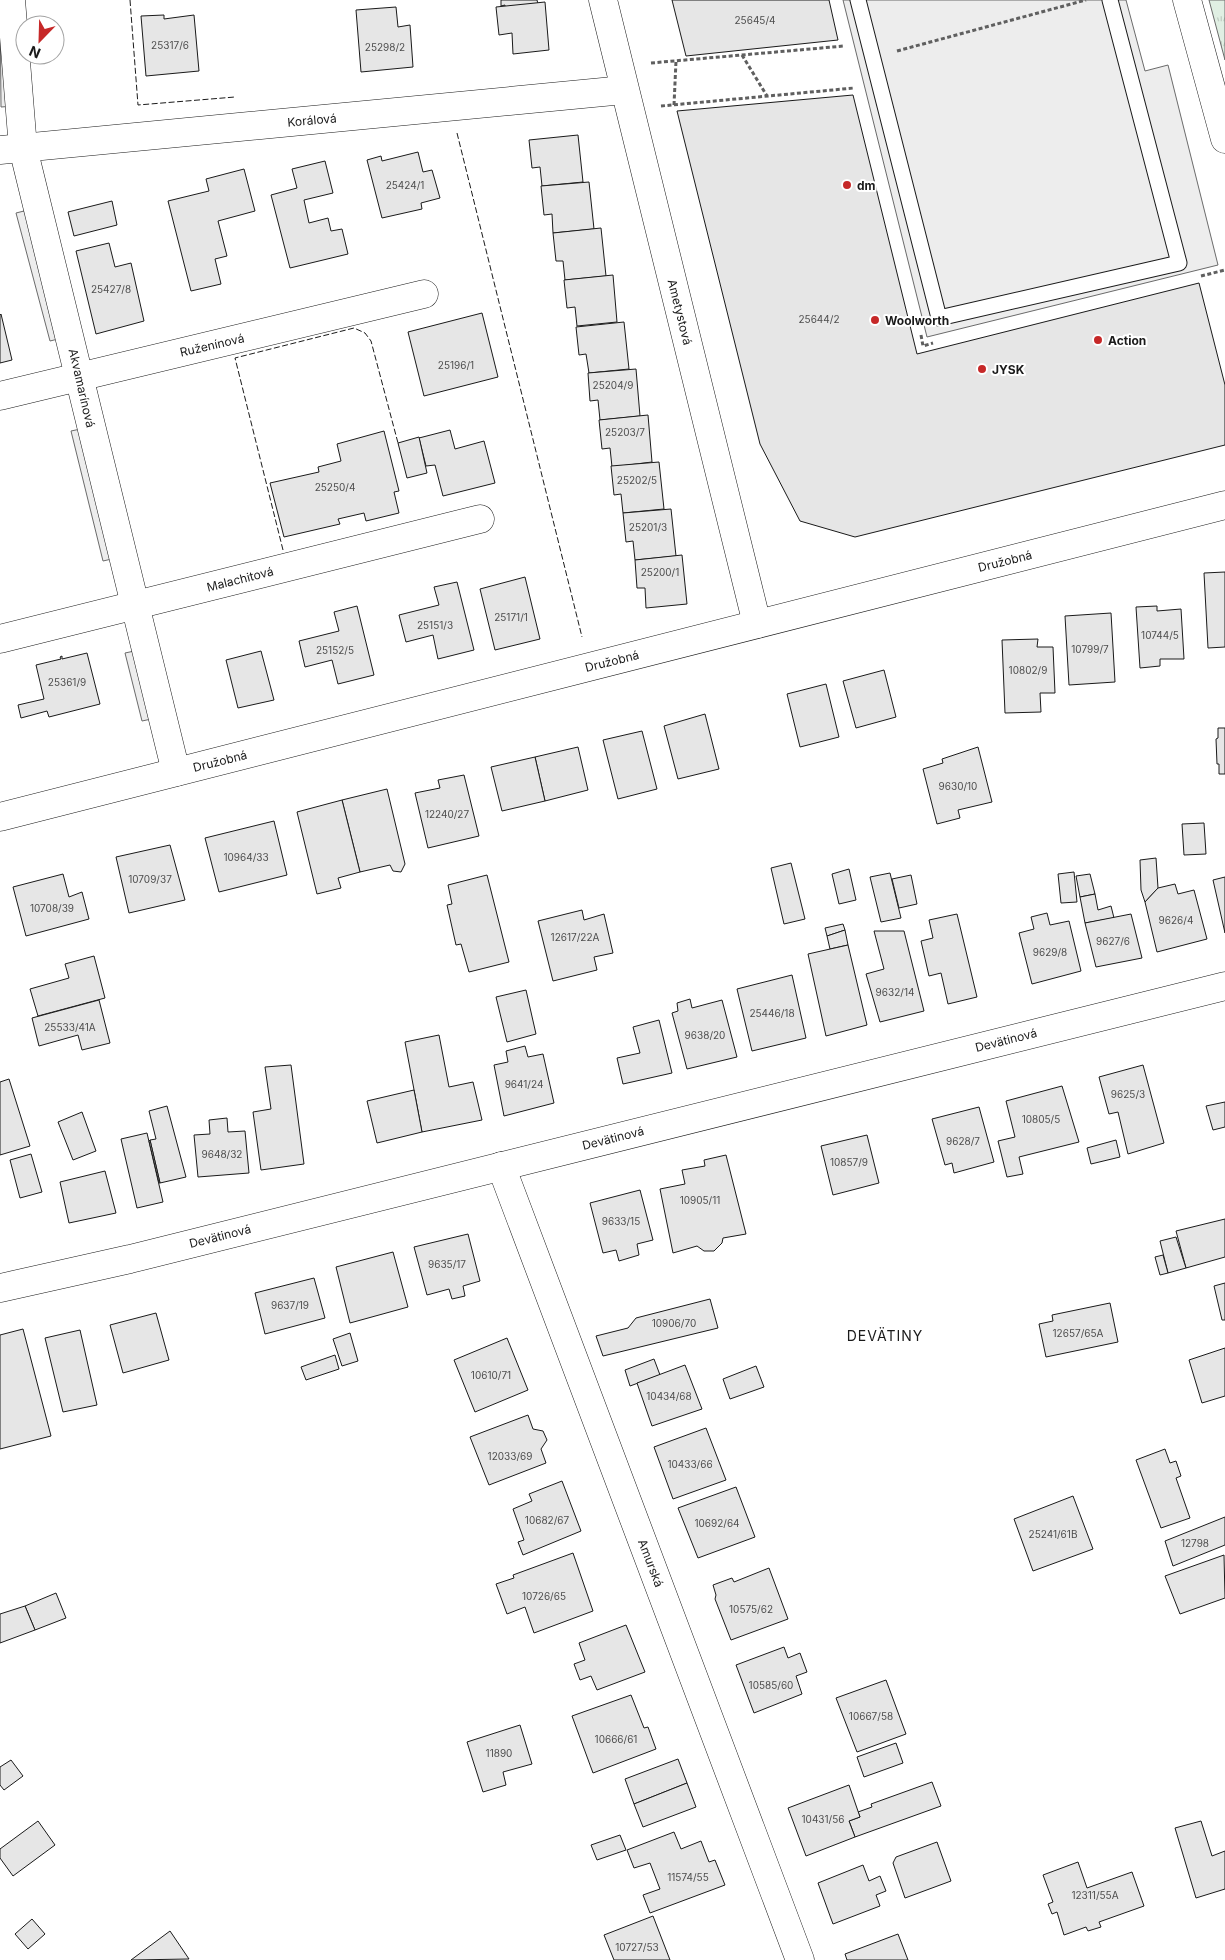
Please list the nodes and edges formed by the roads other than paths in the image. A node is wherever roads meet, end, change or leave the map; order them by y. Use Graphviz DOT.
graph roads {
  1 [pos="11,0"];
  2 [pos="603,0"];
  3 [pos="858,0"];
  4 [pos="1110,0"];
  5 [pos="1187,0"];
  6 [pos="624,90"];
  7 [pos="1225,139"];
  8 [pos="12,149"];
  9 [pos="424,294"];
  10 [pos="78,377"];
  11 [pos="0,396"];
  12 [pos="1225,505"];
  13 [pos="480,519"];
  14 [pos="136,605"];
  15 [pos="757,624"];
  16 [pos="0,638"];
  17 [pos="176,772"];
  18 [pos="0,817"];
  19 [pos="1225,986"];
  20 [pos="501,1166"];
  21 [pos="0,1288"];
  22 [pos="800,1960"];
  1 -- 8 [label="street, Akvamarínová"];
  2 -- 6 [label="street, Ametystová"];
  3 -- 4 [label="lane"];
  5 -- 7 [label="street"];
  6 -- 8 [label="street, Korálová"];
  6 -- 15 [label="street, Ametystová"];
  8 -- 10 [label="street, Akvamarínová"];
  9 -- 10 [label="street, Ruženínová"];
  10 -- 11 [label="street, Ruženínová"];
  10 -- 14 [label="street, Akvamarínová"];
  12 -- 15 [label="street, Družobná"];
  13 -- 14 [label="street, Malachitová"];
  14 -- 16 [label="street, Malachitová"];
  14 -- 17 [label="street, Akvamarínová"];
  15 -- 17 [label="street, Družobná"];
  17 -- 18 [label="street, Družobná"];
  19 -- 20 [label="street, Devätinová"];
  20 -- 21 [label="street, Devätinová"];
  20 -- 22 [label="street, Amurská"];
}
